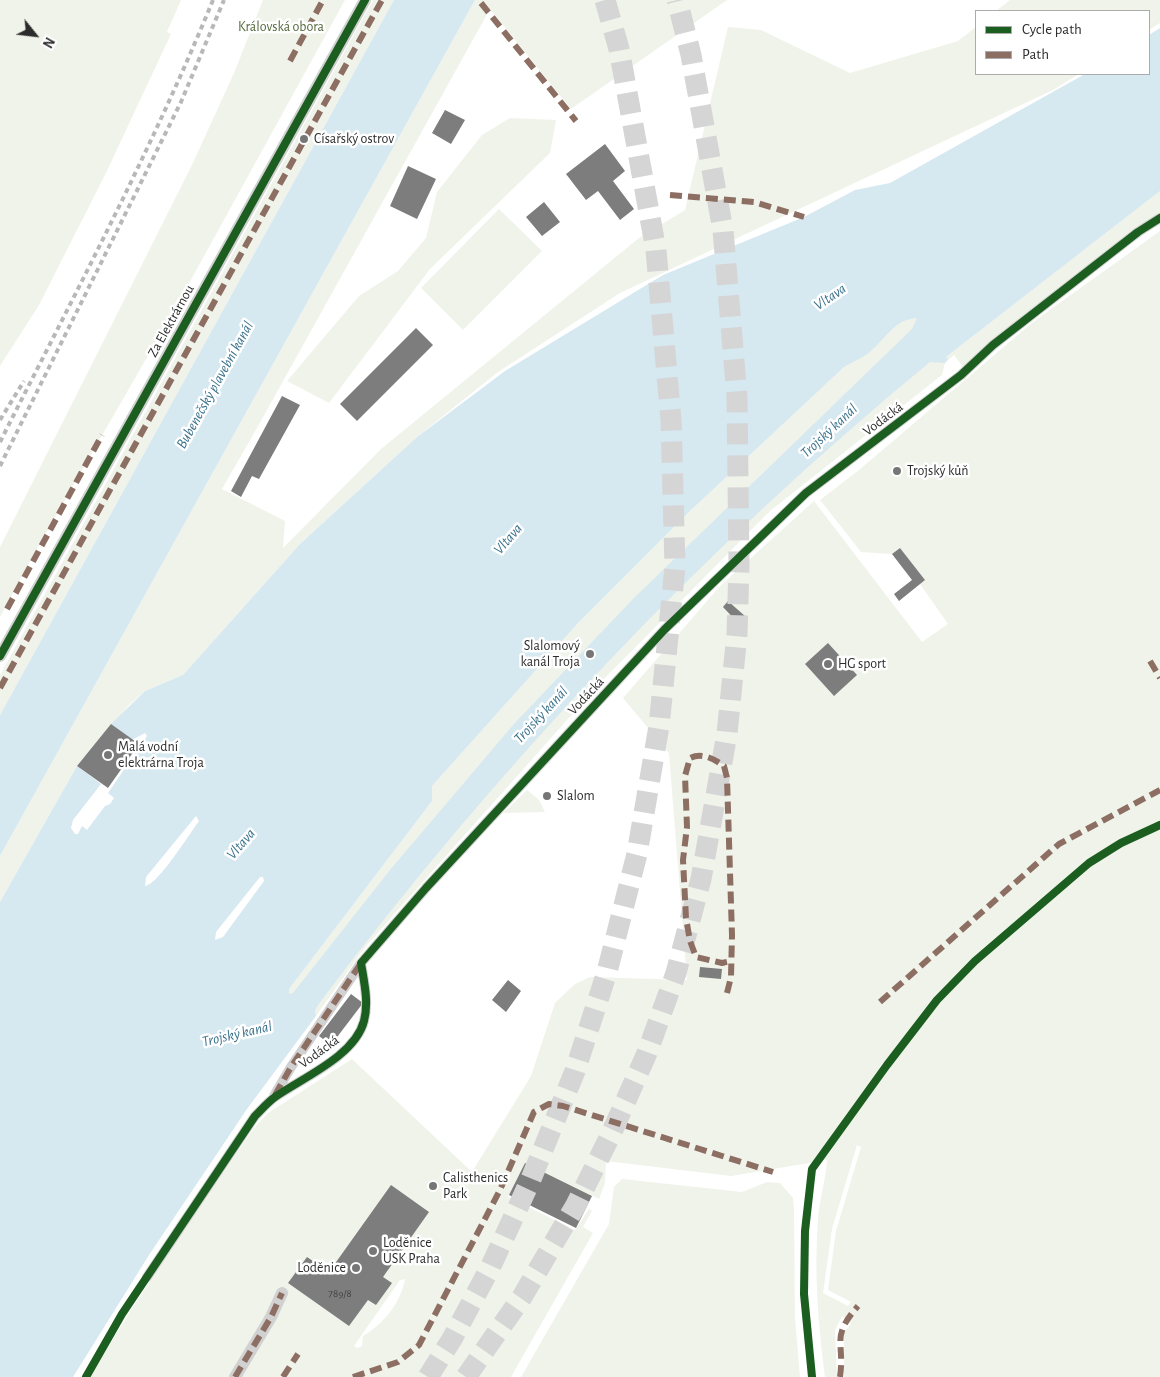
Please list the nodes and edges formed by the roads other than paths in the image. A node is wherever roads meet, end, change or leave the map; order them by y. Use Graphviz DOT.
graph roads {
  1 [pos="365,0"];
  2 [pos="1160,218"];
  3 [pos="0,656"];
  4 [pos="361,963"];
  5 [pos="273,1098"];
  6 [pos="147,1277"];
  7 [pos="282,1292"];
  8 [pos="235,1377"];
  1 -- 3 [label="street, Za Elektrárnou"];
  2 -- 4 [label="street, Vodácká"];
  4 -- 5 [label="street, Vodácká"];
  4 -- 5 [label="street, Vodácká"];
  5 -- 6 [label="street, Vodácká"];
  7 -- 8 [label="street"];
}
